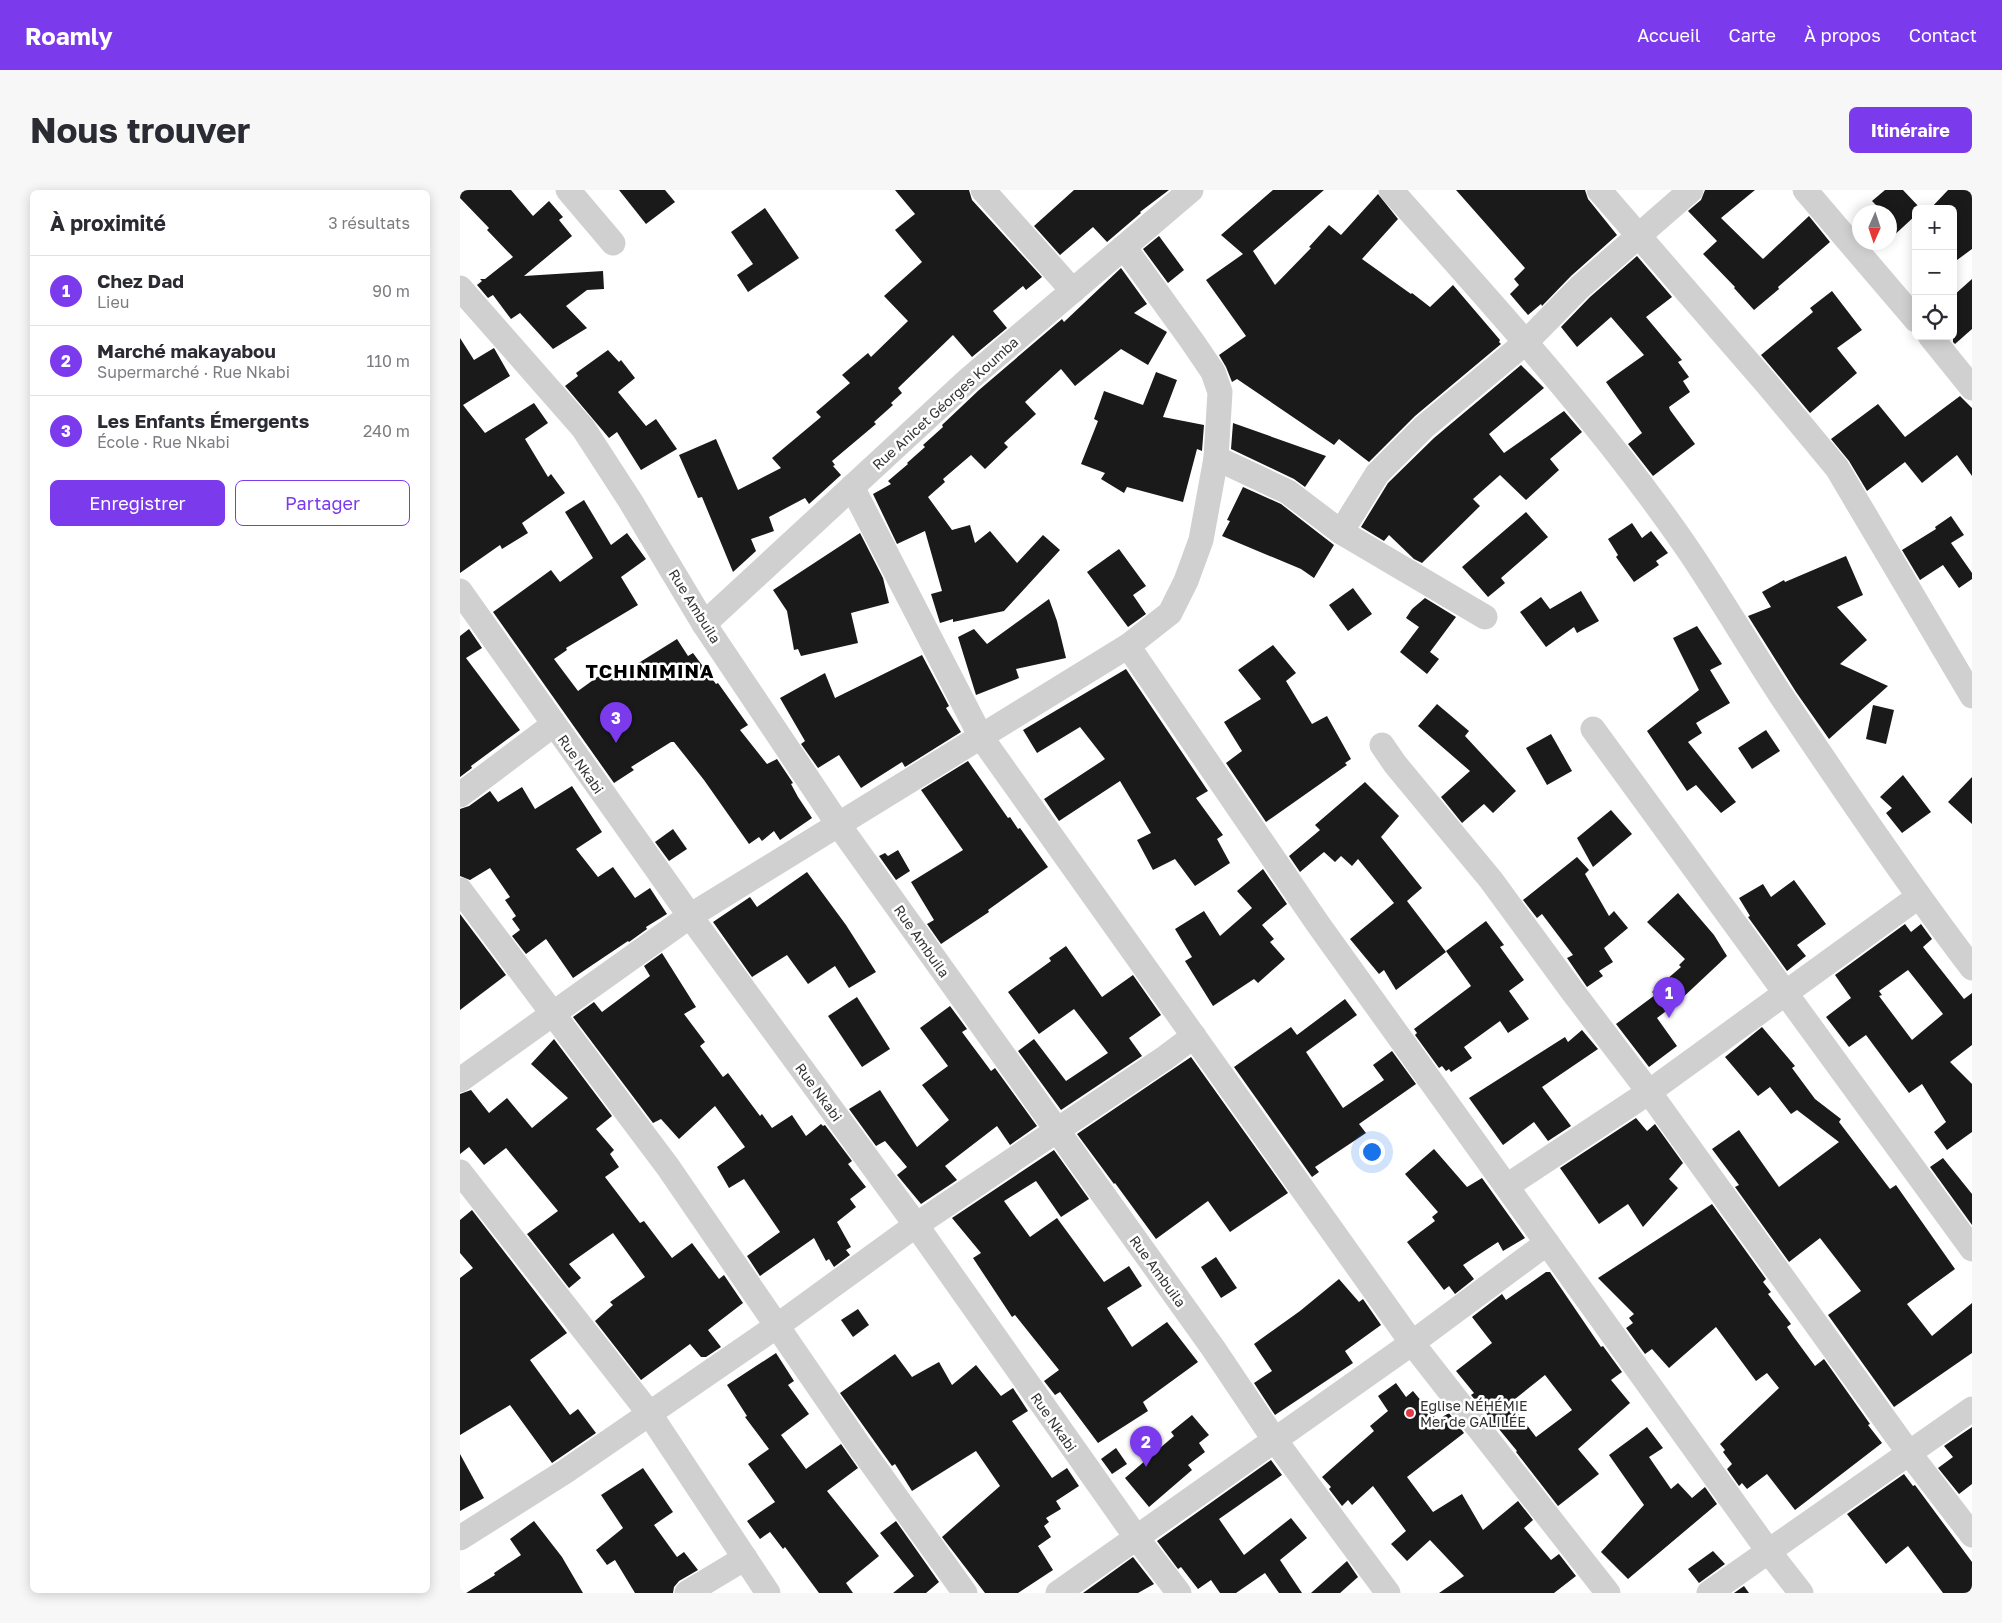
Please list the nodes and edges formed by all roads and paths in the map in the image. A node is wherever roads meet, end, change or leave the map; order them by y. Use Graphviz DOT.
graph roads {
  1 [pos="568,190"];
  2 [pos="983,190"];
  3 [pos="1190,190"];
  4 [pos="1391,190"];
  5 [pos="1599,190"];
  6 [pos="1691,190"];
  7 [pos="1805,190"];
  8 [pos="1639,236"];
  9 [pos="613,243"];
  10 [pos="1124,247"];
  11 [pos="460,288"];
  12 [pos="1072,291"];
  13 [pos="1912,315"];
  14 [pos="1933,340"];
  15 [pos="1526,342"];
  16 [pos="1972,388"];
  17 [pos="1216,458"];
  18 [pos="852,487"];
  19 [pos="1341,532"];
  20 [pos="460,591"];
  21 [pos="1484,617"];
  22 [pos="704,624"];
  23 [pos="1128,646"];
  24 [pos="1972,696"];
  25 [pos="554,725"];
  26 [pos="1593,729"];
  27 [pos="981,737"];
  28 [pos="1382,745"];
  29 [pos="460,795"];
  30 [pos="838,824"];
  31 [pos="460,890"];
  32 [pos="1918,897"];
  33 [pos="690,916"];
  34 [pos="1972,968"];
  35 [pos="1785,993"];
  36 [pos="552,1014"];
  37 [pos="1194,1036"];
  38 [pos="460,1080"];
  39 [pos="1649,1092"];
  40 [pos="1056,1129"];
  41 [pos="460,1172"];
  42 [pos="1507,1186"];
  43 [pos="916,1225"];
  44 [pos="1547,1243"];
  45 [pos="1972,1249"];
  46 [pos="777,1326"];
  47 [pos="1412,1342"];
  48 [pos="1972,1409"];
  49 [pos="649,1413"];
  50 [pos="1274,1439"];
  51 [pos="1909,1453"];
  52 [pos="1972,1535"];
  53 [pos="1136,1537"];
  54 [pos="460,1538"];
  55 [pos="1769,1552"];
  56 [pos="744,1558"];
  57 [pos="687,1593"];
  58 [pos="768,1593"];
  59 [pos="965,1593"];
  60 [pos="1058,1593"];
  61 [pos="1179,1593"];
  62 [pos="1388,1593"];
  63 [pos="1608,1593"];
  64 [pos="1708,1593"];
  65 [pos="1801,1593"];
  1 -- 9 [label="street"];
  2 -- 12 [label="street"];
  3 -- 10 [label="street, Rue Anicet Géorges Koumba"];
  4 -- 15 [label="street"];
  5 -- 8 [label="street"];
  6 -- 8 [label="street"];
  7 -- 13 [label="street"];
  8 -- 15 [label="street"];
  8 -- 24 [label="street"];
  10 -- 12 [label="street, Rue Anicet Géorges Koumba"];
  10 -- 17 [label="street"];
  11 -- 22 [label="street, Rue Ambuila"];
  12 -- 18 [label="street, Rue Anicet Géorges Koumba"];
  14 -- 16 [label="street"];
  15 -- 19 [label="street"];
  15 -- 32 [label="street"];
  17 -- 19 [label="street"];
  17 -- 23 [label="street"];
  18 -- 22 [label="street, Rue Anicet Géorges Koumba"];
  18 -- 27 [label="street"];
  19 -- 21 [label="street"];
  20 -- 25 [label="street, Rue Nkabi"];
  22 -- 30 [label="street, Rue Ambuila"];
  23 -- 27 [label="street"];
  23 -- 42 [label="street"];
  25 -- 29 [label="street"];
  25 -- 33 [label="street, Rue Nkabi"];
  26 -- 35 [label="street"];
  27 -- 30 [label="street"];
  27 -- 37 [label="street"];
  28 -- 39 [label="street"];
  30 -- 33 [label="street"];
  30 -- 40 [label="street, Rue Ambuila"];
  31 -- 36 [label="street"];
  32 -- 34 [label="street"];
  32 -- 35 [label="street"];
  33 -- 36 [label="street"];
  33 -- 43 [label="street, Rue Nkabi"];
  35 -- 39 [label="street"];
  35 -- 45 [label="street"];
  36 -- 38 [label="street"];
  36 -- 46 [label="street"];
  37 -- 40 [label="street"];
  37 -- 47 [label="street"];
  39 -- 42 [label="street"];
  39 -- 51 [label="street"];
  40 -- 43 [label="street"];
  40 -- 50 [label="street, Rue Ambuila"];
  41 -- 49 [label="street"];
  42 -- 44 [label="street"];
  43 -- 46 [label="street"];
  43 -- 53 [label="street, Rue Nkabi"];
  44 -- 47 [label="street"];
  44 -- 55 [label="street"];
  46 -- 49 [label="street"];
  46 -- 59 [label="street"];
  47 -- 50 [label="street"];
  47 -- 63 [label="street"];
  48 -- 51 [label="street"];
  49 -- 54 [label="street"];
  49 -- 56 [label="street"];
  50 -- 53 [label="street"];
  50 -- 62 [label="street, Rue Ambuila"];
  51 -- 52 [label="street"];
  51 -- 55 [label="street"];
  53 -- 60 [label="street"];
  53 -- 61 [label="street, Rue Nkabi"];
  55 -- 64 [label="street"];
  55 -- 65 [label="street"];
  56 -- 57 [label="street"];
  56 -- 58 [label="street"];
}
